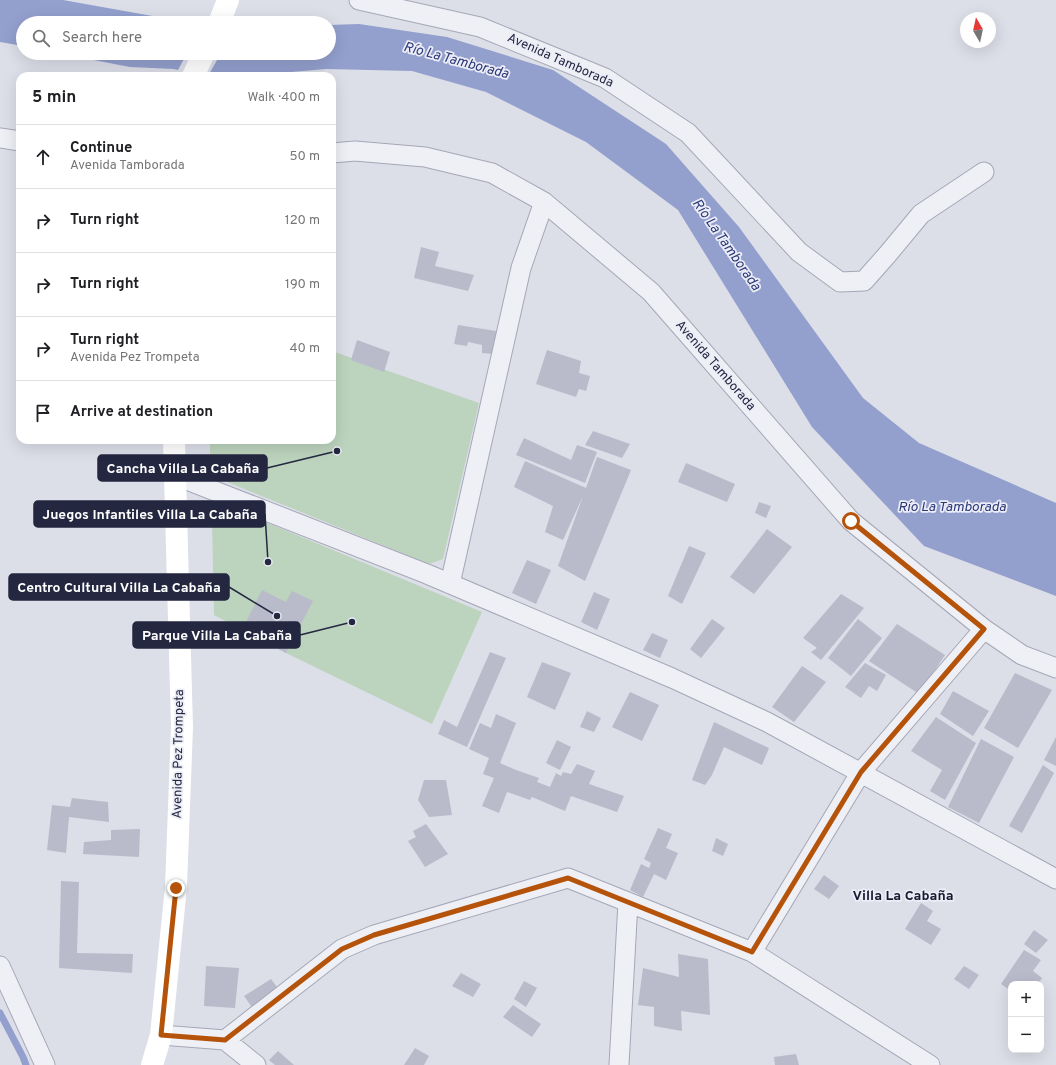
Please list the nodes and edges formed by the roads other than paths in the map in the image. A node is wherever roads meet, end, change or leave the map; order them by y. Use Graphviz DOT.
graph roads {
  1 [pos="358,0"];
  2 [pos="201,60"];
  3 [pos="195,72"];
  4 [pos="0,138"];
  5 [pos="16,140"];
  6 [pos="336,153"];
  7 [pos="984,172"];
  8 [pos="544,202"];
  9 [pos="174,444"];
  10 [pos="174,475"];
  11 [pos="450,584"];
  12 [pos="984,629"];
  13 [pos="1056,668"];
  14 [pos="861,772"];
  15 [pos="1056,879"];
  16 [pos="628,902"];
  17 [pos="752,952"];
  18 [pos="0,966"];
  19 [pos="161,1035"];
  20 [pos="225,1040"];
  21 [pos="45,1065"];
  22 [pos="152,1065"];
  23 [pos="256,1065"];
  24 [pos="619,1065"];
  25 [pos="930,1065"];
  1 -- 7 [label="street, Avenida Tamborada"];
  2 -- 3 [label="main road"];
  4 -- 5 [label="street"];
  6 -- 8 [label="street, Avenida Tamborada"];
  8 -- 11 [label="street"];
  8 -- 12 [label="street, Avenida Tamborada"];
  9 -- 10 [label="main road, Avenida Pez Trompeta"];
  10 -- 11 [label="street"];
  10 -- 19 [label="main road, Avenida Pez Trompeta"];
  11 -- 14 [label="street"];
  12 -- 13 [label="street, Avenida Tamborada"];
  12 -- 14 [label="street"];
  14 -- 15 [label="street"];
  14 -- 17 [label="street"];
  16 -- 17 [label="street"];
  16 -- 20 [label="street"];
  16 -- 24 [label="street"];
  17 -- 25 [label="street"];
  18 -- 21 [label="street"];
  19 -- 20 [label="street"];
  19 -- 22 [label="main road, Avenida Pez Trompeta"];
  20 -- 23 [label="street"];
}
